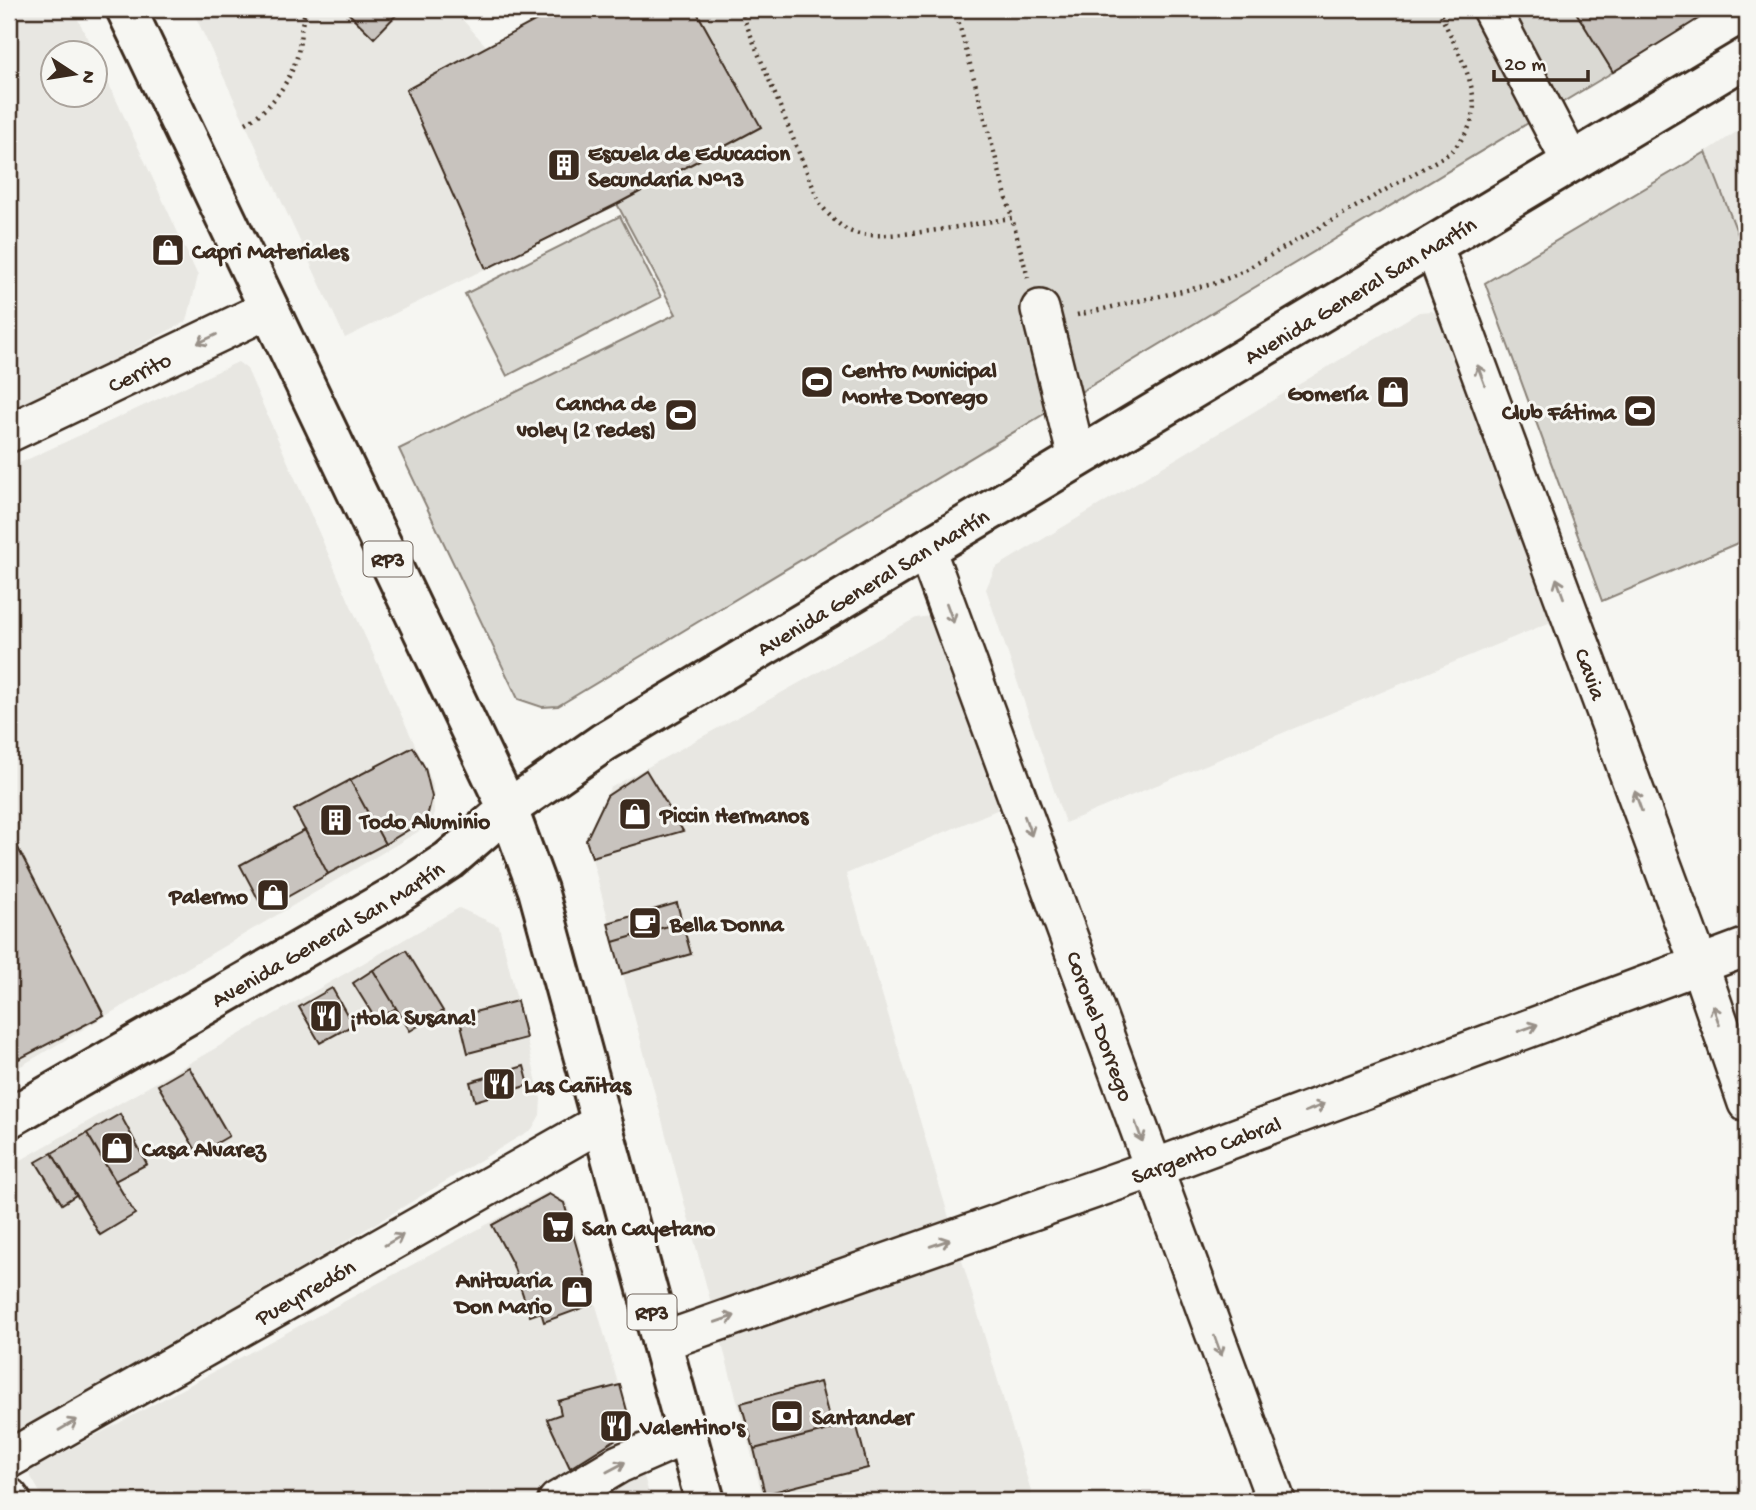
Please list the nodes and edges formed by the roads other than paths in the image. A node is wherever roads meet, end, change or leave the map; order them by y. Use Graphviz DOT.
graph roads {
  1 [pos="126,9"];
  2 [pos="1491,9"];
  3 [pos="1747,57"];
  4 [pos="1571,162"];
  5 [pos="1433,245"];
  6 [pos="269,309"];
  7 [pos="1040,309"];
  8 [pos="9,433"];
  9 [pos="1077,458"];
  10 [pos="926,549"];
  11 [pos="509,809"];
  12 [pos="1747,947"];
  13 [pos="1699,964"];
  14 [pos="1747,1103"];
  15 [pos="9,1118"];
  16 [pos="600,1123"];
  17 [pos="1153,1168"];
  18 [pos="661,1342"];
  19 [pos="688,1434"];
  20 [pos="9,1459"];
  21 [pos="9,1497"];
  22 [pos="12,1501"];
  23 [pos="557,1501"];
  24 [pos="705,1501"];
  25 [pos="1276,1501"];
  1 -- 6 [label="main road, RP3"];
  2 -- 4 [label="street"];
  3 -- 4 [label="main road, Avenida General San Martín"];
  4 -- 5 [label="main road, Avenida General San Martín"];
  5 -- 9 [label="main road, Avenida General San Martín"];
  13 -- 5 [label="street, Cavia, one-way"];
  6 -- 8 [label="street, Cerrito, one-way"];
  6 -- 11 [label="main road, RP3"];
  7 -- 9 [label="street"];
  9 -- 10 [label="main road, Avenida General San Martín"];
  10 -- 11 [label="main road, Avenida General San Martín"];
  10 -- 17 [label="street, Coronel Dorrego, one-way"];
  11 -- 15 [label="main road, Avenida General San Martín"];
  11 -- 16 [label="main road, RP3"];
  12 -- 13 [label="street, Sargento Cabral"];
  14 -- 13 [label="street, Cavia, one-way"];
  17 -- 13 [label="street, Sargento Cabral, one-way"];
  16 -- 18 [label="main road, RP3"];
  20 -- 16 [label="street, Pueyrredón, one-way"];
  18 -- 17 [label="street, Sargento Cabral, one-way"];
  17 -- 25 [label="street, Coronel Dorrego, one-way"];
  18 -- 19 [label="main road, RP3"];
  23 -- 19 [label="street, one-way"];
  19 -- 24 [label="main road, RP3"];
  21 -- 22 [label="street"];
}
